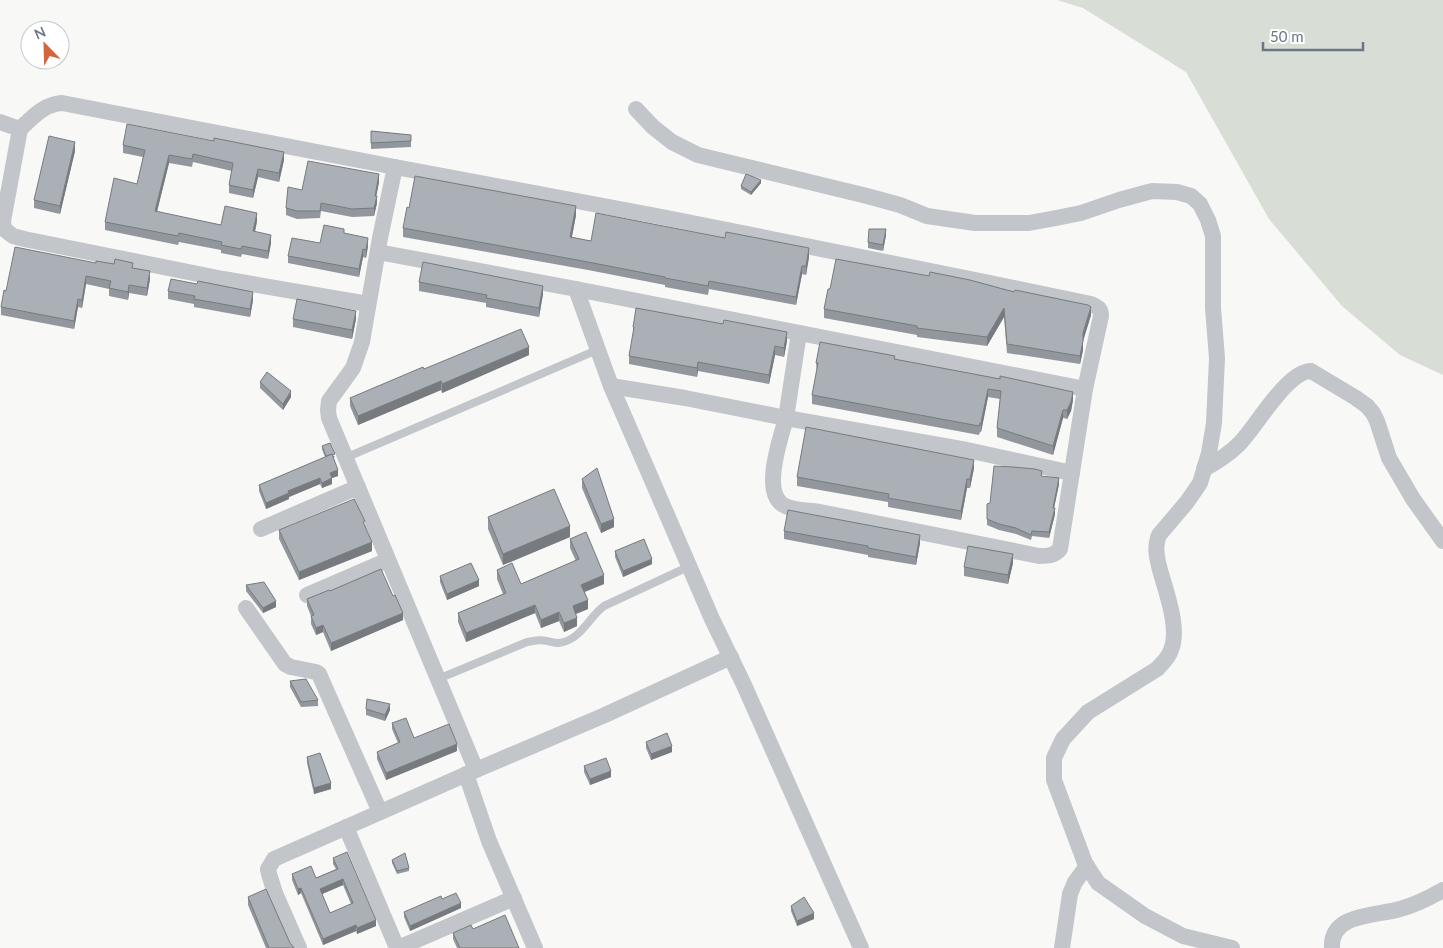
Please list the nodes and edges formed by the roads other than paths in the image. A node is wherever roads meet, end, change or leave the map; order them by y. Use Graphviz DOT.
graph roads {
  1 [pos="636,109"];
  2 [pos="0,122"];
  3 [pos="20,129"];
  4 [pos="395,167"];
  5 [pos="378,252"];
  6 [pos="576,289"];
  7 [pos="368,304"];
  8 [pos="799,333"];
  9 [pos="598,350"];
  10 [pos="611,386"];
  11 [pos="1085,389"];
  12 [pos="786,418"];
  13 [pos="345,458"];
  14 [pos="1204,469"];
  15 [pos="1072,473"];
  16 [pos="358,487"];
  17 [pos="261,529"];
  18 [pos="1443,541"];
  19 [pos="388,560"];
  20 [pos="690,566"];
  21 [pos="307,595"];
  22 [pos="246,608"];
  23 [pos="731,657"];
  24 [pos="438,679"];
  25 [pos="471,772"];
  26 [pos="380,812"];
  27 [pos="346,827"];
  28 [pos="1086,866"];
  29 [pos="1443,890"];
  30 [pos="514,898"];
  31 [pos="431,941"];
  32 [pos="299,948"];
  33 [pos="398,948"];
  34 [pos="535,948"];
  35 [pos="861,948"];
  36 [pos="1062,948"];
  37 [pos="1232,948"];
  38 [pos="1332,948"];
  1 -- 14 [label="street"];
  2 -- 3 [label="street"];
  3 -- 4 [label="street"];
  3 -- 7 [label="street"];
  4 -- 5 [label="street"];
  4 -- 11 [label="street"];
  5 -- 6 [label="street"];
  5 -- 7 [label="street"];
  6 -- 8 [label="street"];
  6 -- 9 [label="street"];
  7 -- 13 [label="street"];
  8 -- 11 [label="street"];
  8 -- 12 [label="street"];
  9 -- 10 [label="street"];
  9 -- 13 [label="lane"];
  10 -- 12 [label="street"];
  10 -- 20 [label="street"];
  11 -- 15 [label="street"];
  12 -- 15 [label="street"];
  12 -- 15 [label="street"];
  13 -- 16 [label="street"];
  14 -- 18 [label="street"];
  14 -- 28 [label="street"];
  16 -- 17 [label="street"];
  16 -- 19 [label="street"];
  19 -- 21 [label="street"];
  19 -- 24 [label="street"];
  20 -- 23 [label="street"];
  20 -- 24 [label="lane"];
  22 -- 26 [label="street"];
  23 -- 25 [label="street"];
  23 -- 35 [label="street"];
  24 -- 25 [label="street"];
  25 -- 26 [label="street"];
  25 -- 30 [label="street"];
  26 -- 27 [label="street"];
  27 -- 32 [label="street"];
  27 -- 33 [label="street"];
  28 -- 36 [label="street"];
  28 -- 37 [label="street"];
  29 -- 38 [label="street"];
  30 -- 31 [label="street"];
  30 -- 34 [label="street"];
  31 -- 33 [label="street"];
}
